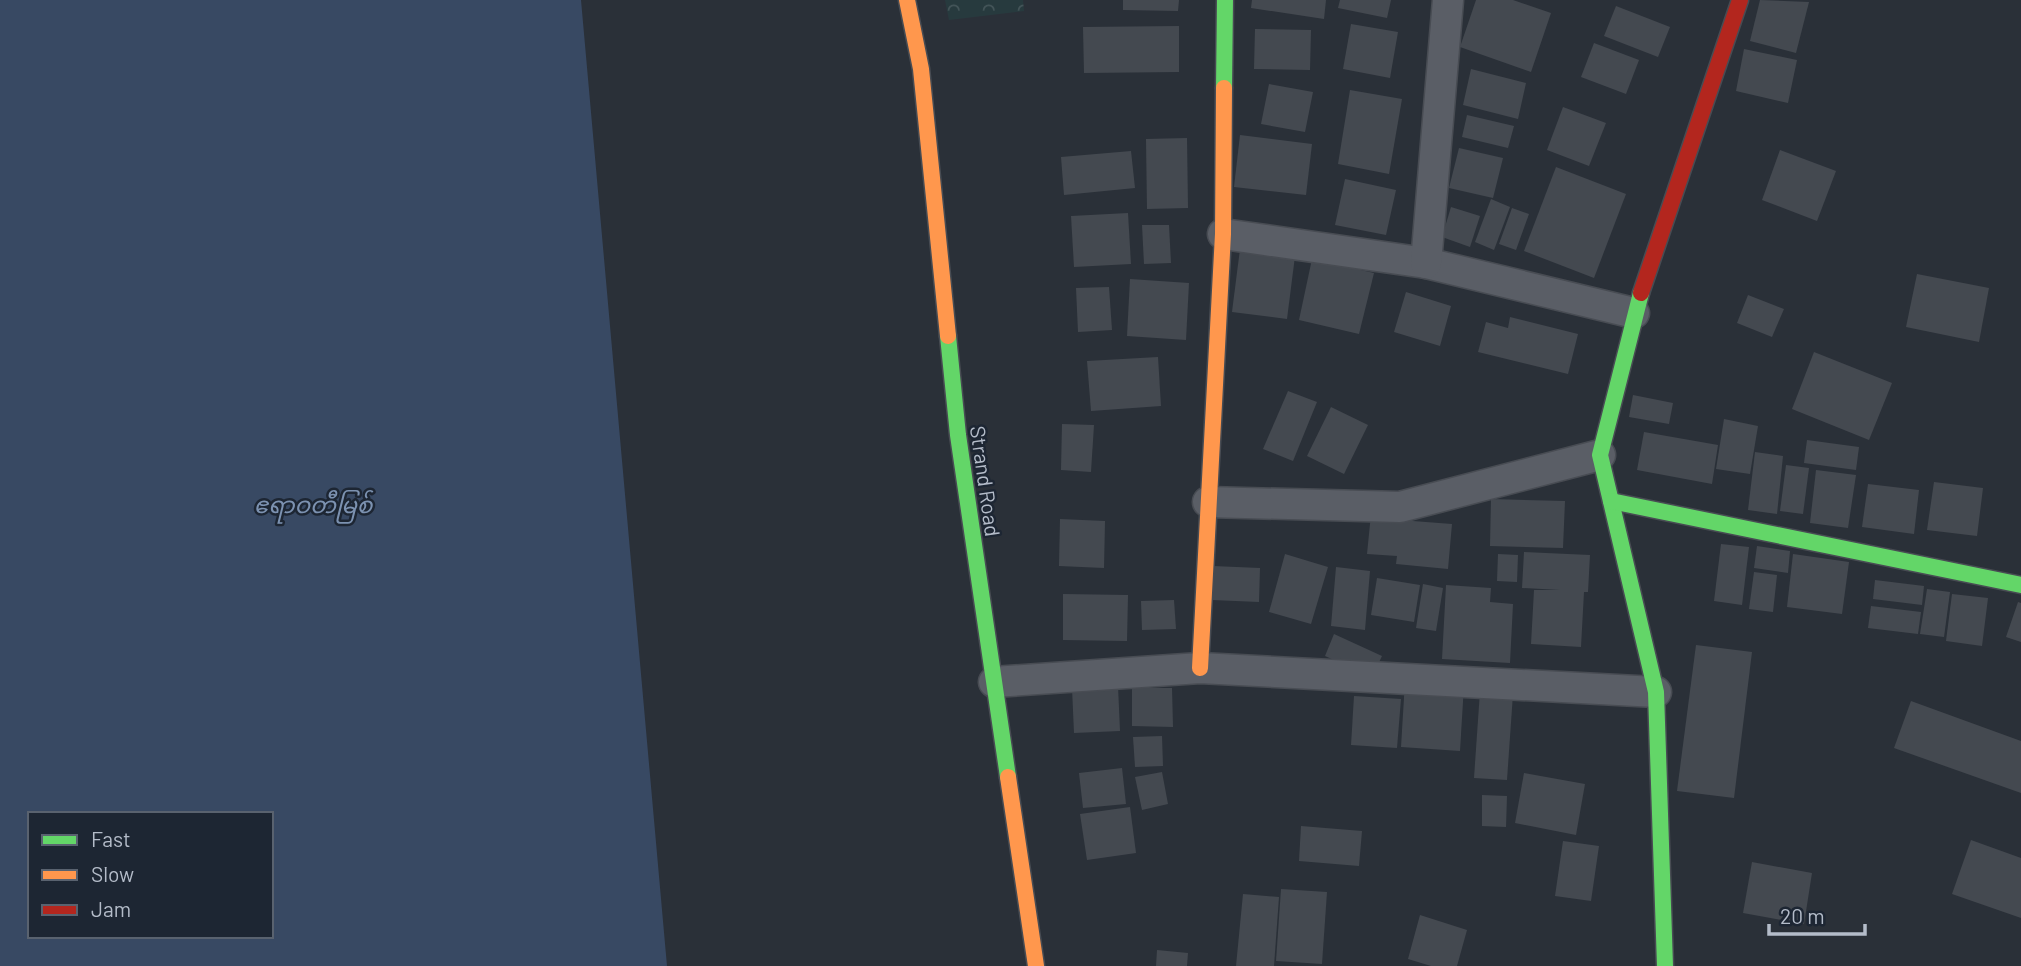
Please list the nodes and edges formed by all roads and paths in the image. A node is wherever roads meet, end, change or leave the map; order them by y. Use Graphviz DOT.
graph roads {
  1 [pos="907,0"];
  2 [pos="1225,0"];
  3 [pos="1448,0"];
  4 [pos="1740,0"];
  5 [pos="1223,234"];
  6 [pos="1426,263"];
  7 [pos="1634,313"];
  8 [pos="1601,455"];
  9 [pos="1611,501"];
  10 [pos="1208,502"];
  11 [pos="2021,585"];
  12 [pos="1200,668"];
  13 [pos="994,682"];
  14 [pos="1656,692"];
  15 [pos="1036,966"];
  16 [pos="1665,966"];
  1 -- 13 [label="street, Strand Road"];
  2 -- 5 [label="street"];
  3 -- 6 [label="street"];
  4 -- 7 [label="street"];
  5 -- 6 [label="street"];
  5 -- 10 [label="street"];
  6 -- 7 [label="street"];
  7 -- 8 [label="street"];
  8 -- 9 [label="street"];
  8 -- 10 [label="street"];
  9 -- 11 [label="street"];
  9 -- 14 [label="street"];
  10 -- 12 [label="street"];
  12 -- 13 [label="street"];
  12 -- 14 [label="street"];
  13 -- 15 [label="street, Strand Road"];
  14 -- 16 [label="street"];
}
